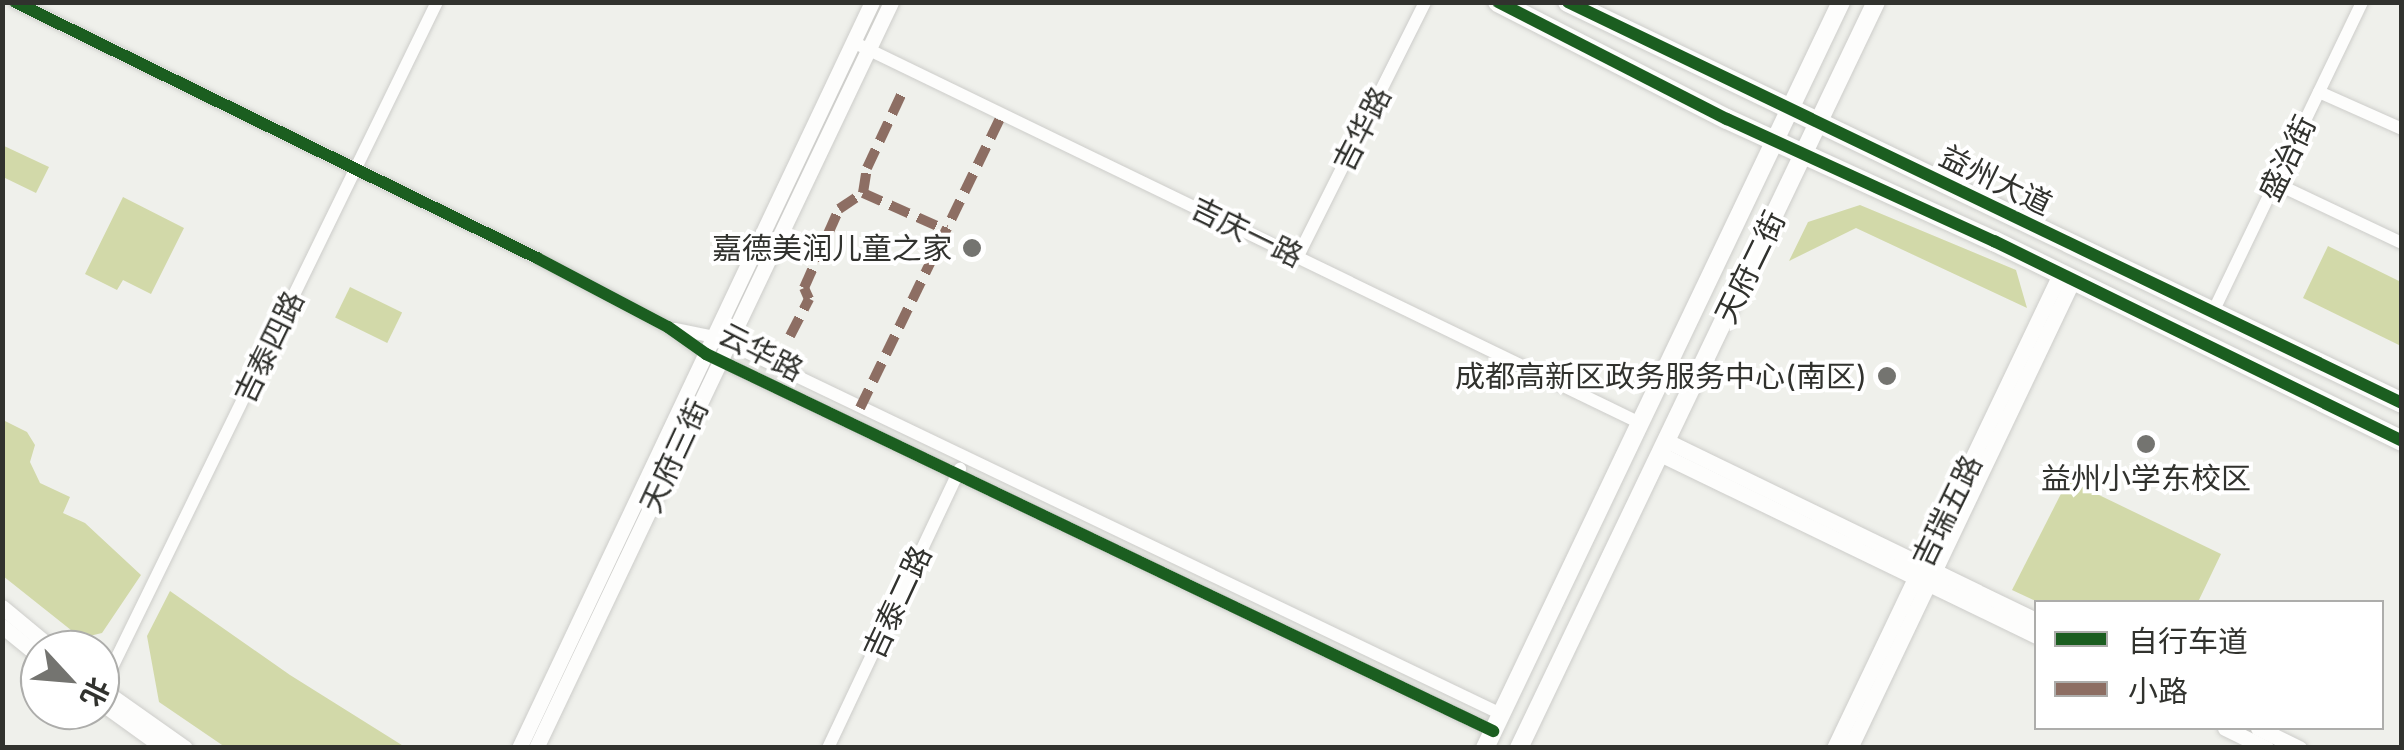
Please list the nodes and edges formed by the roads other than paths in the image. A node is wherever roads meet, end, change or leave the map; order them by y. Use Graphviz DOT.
graph roads {
  1 [pos="14,2"];
  2 [pos="437,2"];
  3 [pos="872,2"];
  4 [pos="890,2"];
  5 [pos="1425,2"];
  6 [pos="1498,2"];
  7 [pos="1568,2"];
  8 [pos="1841,2"];
  9 [pos="1876,2"];
  10 [pos="2362,2"];
  11 [pos="860,45"];
  12 [pos="2319,92"];
  13 [pos="1790,109"];
  14 [pos="1819,122"];
  15 [pos="2402,129"];
  16 [pos="1775,141"];
  17 [pos="1804,154"];
  18 [pos="356,168"];
  19 [pos="2276,183"];
  20 [pos="2402,242"];
  21 [pos="1298,256"];
  22 [pos="2067,277"];
  23 [pos="2212,314"];
  24 [pos="668,328"];
  25 [pos="722,341"];
  26 [pos="713,357"];
  27 [pos="2402,403"];
  28 [pos="1640,423"];
  29 [pos="2402,440"];
  30 [pos="1663,447"];
  31 [pos="966,457"];
  32 [pos="958,474"];
  33 [pos="1925,574"];
  34 [pos="2034,619"];
  35 [pos="2034,635"];
  36 [pos="120,648"];
  37 [pos="120,703"];
  38 [pos="120,716"];
  39 [pos="2229,730"];
  40 [pos="2262,730"];
  41 [pos="1493,731"];
  42 [pos="164,748"];
  43 [pos="185,748"];
  44 [pos="519,748"];
  45 [pos="536,748"];
  46 [pos="828,748"];
  47 [pos="1520,748"];
  48 [pos="1834,748"];
  49 [pos="1850,748"];
  50 [pos="2266,748"];
  51 [pos="2299,748"];
  1 -- 18 [label="street, 云华路"];
  2 -- 18 [label="street, 吉泰四路"];
  3 -- 11 [label="street, 天府三街"];
  4 -- 11 [label="street, 天府三街"];
  5 -- 21 [label="street, 吉华路"];
  6 -- 16 [label="main road, 益州大道"];
  7 -- 13 [label="main road, 益州大道"];
  8 -- 13 [label="main road, 天府二街"];
  9 -- 14 [label="main road, 天府二街"];
  10 -- 12 [label="street, 盛治街"];
  11 -- 21 [label="street, 吉庆一路"];
  11 -- 25 [label="street, 天府三街"];
  12 -- 15 [label="street"];
  12 -- 19 [label="street, 盛治街"];
  13 -- 14 [label="main road, 益州大道"];
  13 -- 16 [label="main road, 天府二街"];
  14 -- 17 [label="main road, 天府二街"];
  14 -- 23 [label="main road, 益州大道"];
  16 -- 17 [label="main road, 益州大道"];
  16 -- 28 [label="main road, 天府二街"];
  17 -- 22 [label="main road, 益州大道"];
  17 -- 30 [label="main road, 天府二街"];
  18 -- 24 [label="street, 云华路"];
  18 -- 36 [label="street, 吉泰四路"];
  19 -- 20 [label="street"];
  19 -- 23 [label="street, 盛治街"];
  21 -- 28 [label="street, 吉庆一路"];
  22 -- 29 [label="main road, 益州大道"];
  22 -- 33 [label="street, 吉瑞五路"];
  23 -- 27 [label="main road, 益州大道"];
  24 -- 25 [label="street, 云华路"];
  24 -- 26 [label="street, 云华路"];
  25 -- 26 [label="street, 天府三街"];
  25 -- 31 [label="street, 云华路"];
  26 -- 32 [label="street, 云华路"];
  26 -- 44 [label="street, 天府三街"];
  26 -- 45 [label="street, 天府三街"];
  28 -- 41 [label="main road, 天府二街"];
  30 -- 33 [label="street"];
  30 -- 47 [label="main road, 天府二街"];
  31 -- 32 [label="street, 吉泰二路"];
  31 -- 41 [label="street, 云华路"];
  32 -- 41 [label="street, 云华路"];
  32 -- 46 [label="street, 吉泰二路"];
  33 -- 34 [label="street"];
  33 -- 35 [label="street"];
  33 -- 48 [label="street, 吉瑞五路"];
  33 -- 49 [label="street, 吉瑞五路"];
  37 -- 43 [label="street"];
  38 -- 42 [label="street"];
  39 -- 50 [label="street"];
  40 -- 51 [label="street"];
}
